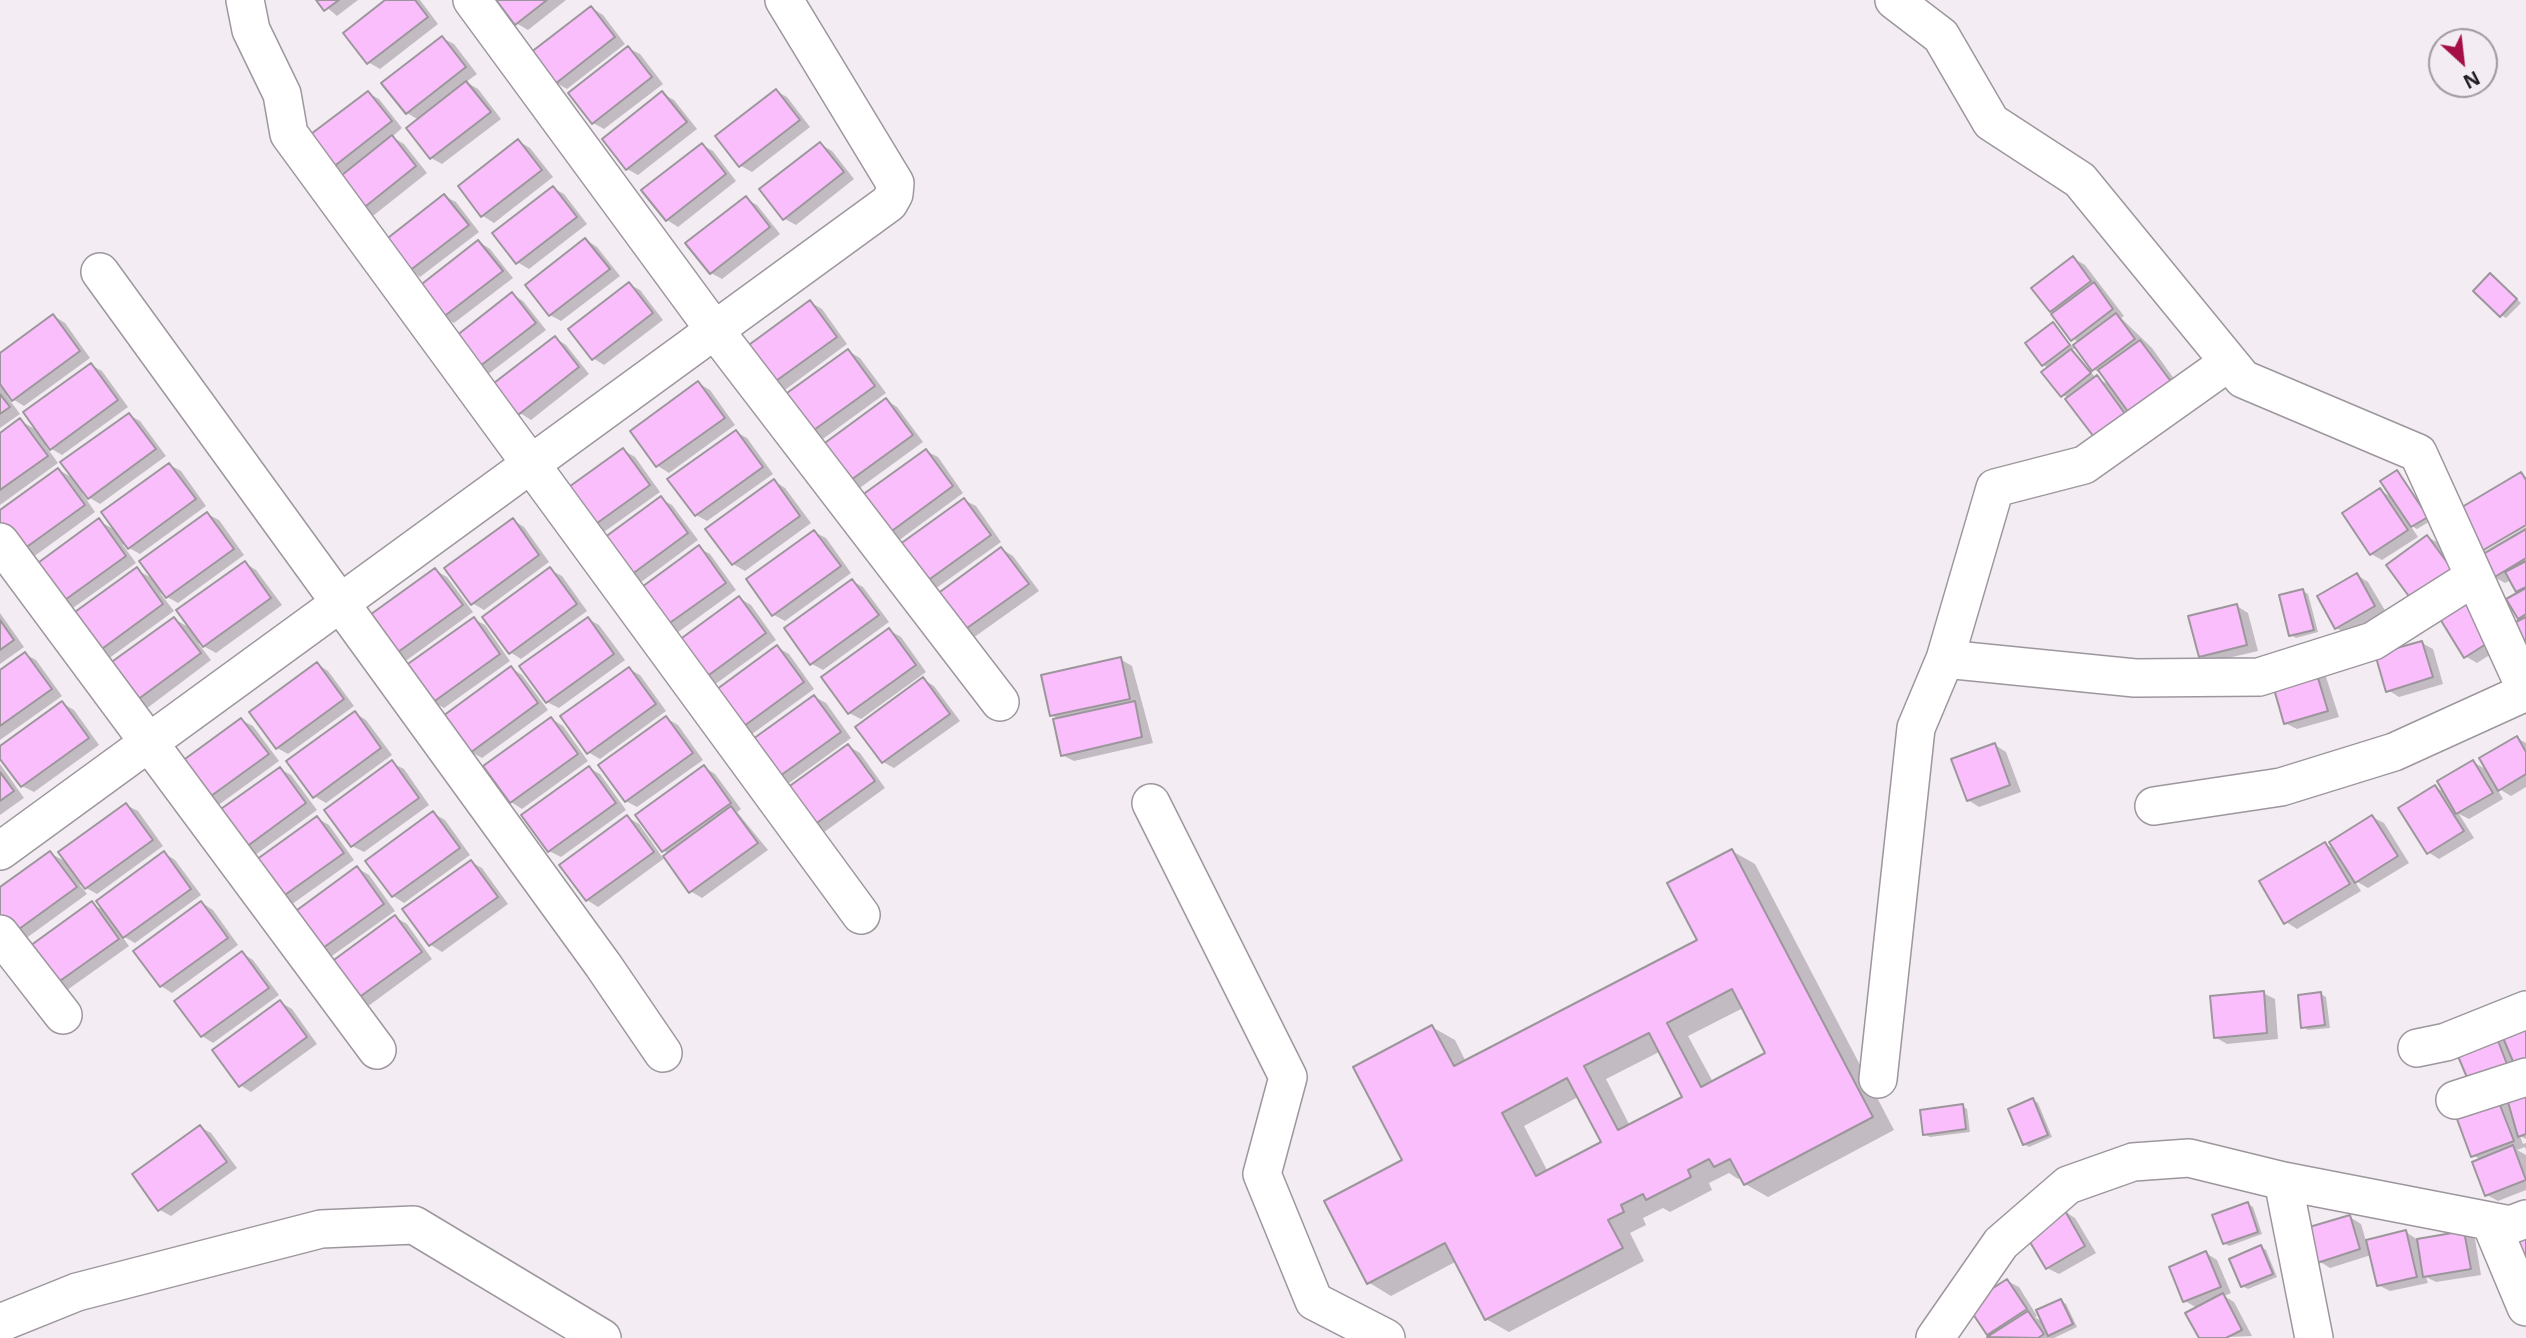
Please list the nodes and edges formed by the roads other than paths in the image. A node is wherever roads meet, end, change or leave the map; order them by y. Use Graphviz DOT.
graph roads {
  1 [pos="245,0"];
  2 [pos="472,0"];
  3 [pos="784,0"];
  4 [pos="1894,0"];
  5 [pos="100,272"];
  6 [pos="713,328"];
  7 [pos="2229,362"];
  8 [pos="529,464"];
  9 [pos="0,542"];
  10 [pos="2474,576"];
  11 [pos="340,602"];
  12 [pos="1945,659"];
  13 [pos="2526,691"];
  14 [pos="1000,702"];
  15 [pos="150,744"];
  16 [pos="1151,803"];
  17 [pos="2154,806"];
  18 [pos="0,851"];
  19 [pos="861,915"];
  20 [pos="0,934"];
  21 [pos="2526,1010"];
  22 [pos="63,1015"];
  23 [pos="2417,1048"];
  24 [pos="377,1050"];
  25 [pos="663,1053"];
  26 [pos="2526,1077"];
  27 [pos="1878,1079"];
  28 [pos="2455,1100"];
  29 [pos="2283,1181"];
  30 [pos="2526,1219"];
  31 [pos="2490,1220"];
  32 [pos="2526,1307"];
  33 [pos="0,1323"];
  34 [pos="1954,1330"];
  35 [pos="602,1338"];
  36 [pos="1385,1338"];
  37 [pos="2315,1338"];
  1 -- 8 [label="street"];
  2 -- 6 [label="street"];
  3 -- 6 [label="street"];
  4 -- 7 [label="street"];
  5 -- 11 [label="street"];
  6 -- 8 [label="street"];
  6 -- 14 [label="street"];
  7 -- 10 [label="street"];
  7 -- 12 [label="street"];
  8 -- 11 [label="street"];
  8 -- 19 [label="street"];
  9 -- 15 [label="street"];
  10 -- 12 [label="street"];
  10 -- 13 [label="street"];
  11 -- 15 [label="street"];
  11 -- 25 [label="street"];
  12 -- 27 [label="street"];
  13 -- 17 [label="street"];
  15 -- 18 [label="street"];
  15 -- 24 [label="street"];
  16 -- 36 [label="street"];
  20 -- 22 [label="street"];
  21 -- 23 [label="street"];
  26 -- 28 [label="street"];
  29 -- 31 [label="street"];
  29 -- 34 [label="street"];
  29 -- 37 [label="street"];
  30 -- 31 [label="street"];
  31 -- 32 [label="street"];
  33 -- 35 [label="street"];
}
